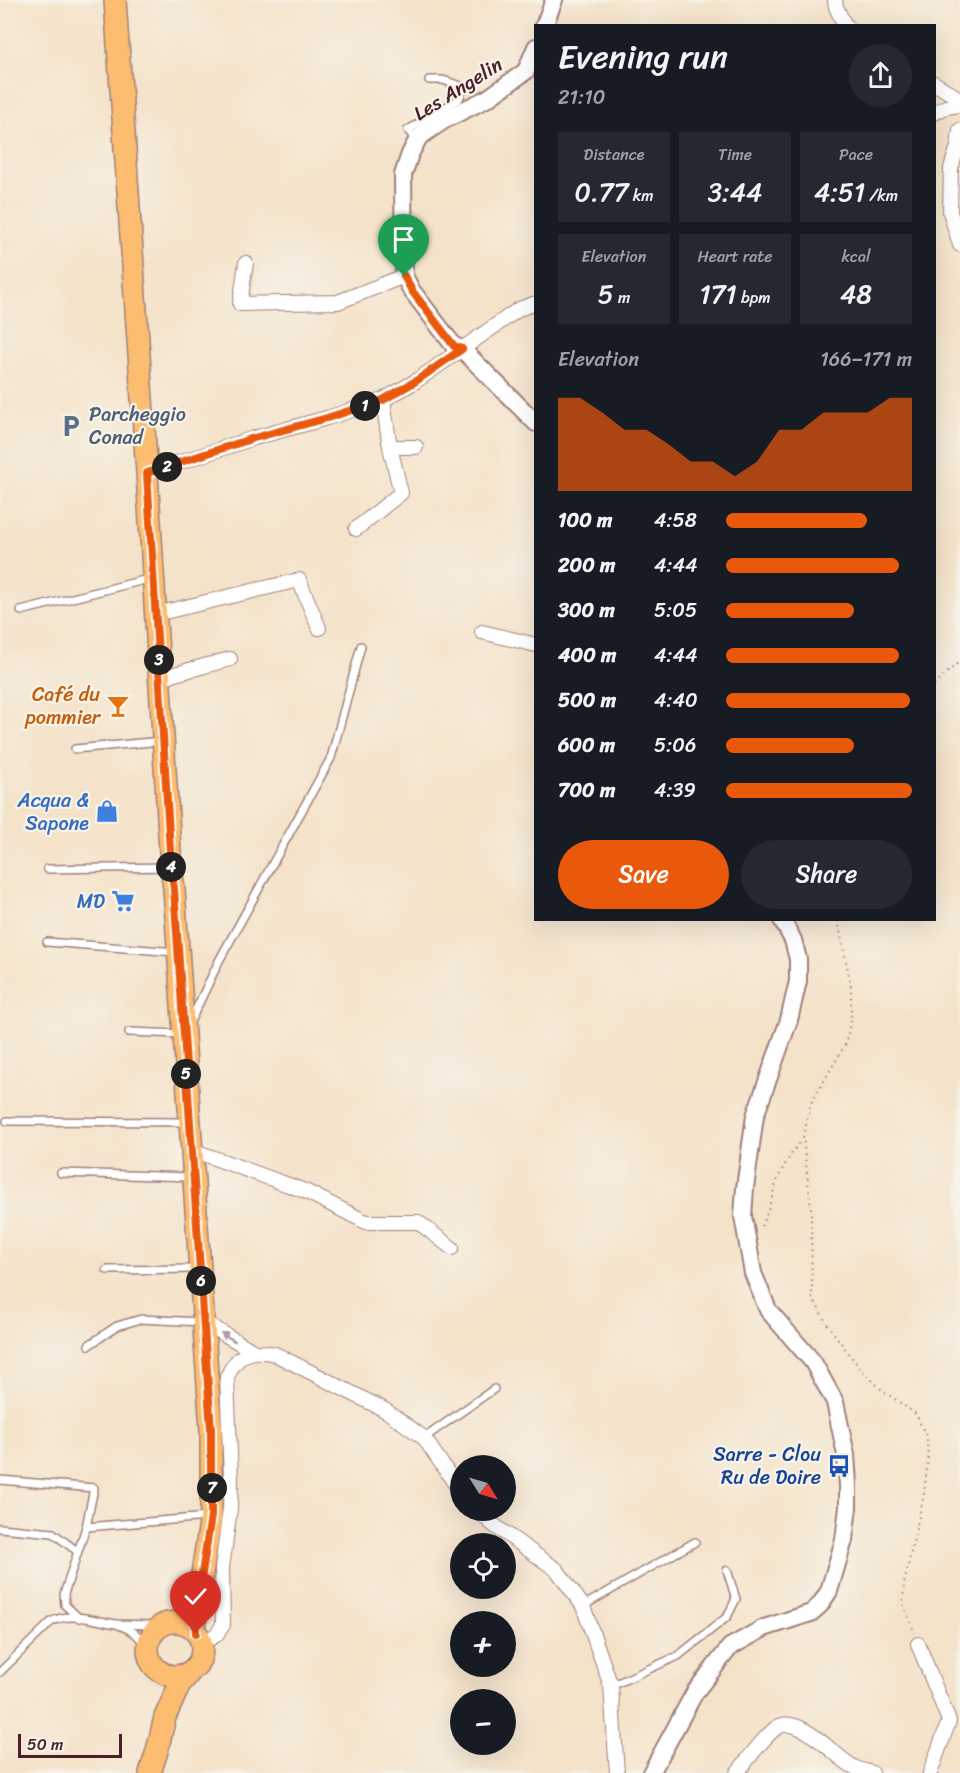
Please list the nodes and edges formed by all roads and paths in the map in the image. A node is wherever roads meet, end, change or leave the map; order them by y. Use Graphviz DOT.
graph roads {
  1 [pos="115,0"];
  2 [pos="554,0"];
  3 [pos="835,0"];
  4 [pos="545,24"];
  5 [pos="844,24"];
  6 [pos="534,52"];
  7 [pos="429,80"];
  8 [pos="936,83"];
  9 [pos="960,105"];
  10 [pos="936,112"];
  11 [pos="960,130"];
  12 [pos="416,142"];
  13 [pos="960,245"];
  14 [pos="246,263"];
  15 [pos="404,276"];
  16 [pos="534,304"];
  17 [pos="462,349"];
  18 [pos="383,400"];
  19 [pos="534,421"];
  20 [pos="390,447"];
  21 [pos="416,447"];
  22 [pos="147,473"];
  23 [pos="356,529"];
  24 [pos="154,578"];
  25 [pos="21,611"];
  26 [pos="156,614"];
  27 [pos="319,628"];
  28 [pos="482,632"];
  29 [pos="534,645"];
  30 [pos="361,646"];
  31 [pos="230,659"];
  32 [pos="960,661"];
  33 [pos="160,678"];
  34 [pos="936,683"];
  35 [pos="165,741"];
  36 [pos="75,749"];
  37 [pos="171,867"];
  38 [pos="47,869"];
  39 [pos="783,921"];
  40 [pos="839,921"];
  41 [pos="47,942"];
  42 [pos="178,952"];
  43 [pos="129,1032"];
  44 [pos="184,1034"];
  45 [pos="7,1121"];
  46 [pos="190,1122"];
  47 [pos="802,1138"];
  48 [pos="192,1150"];
  49 [pos="62,1173"];
  50 [pos="194,1177"];
  51 [pos="747,1246"];
  52 [pos="452,1248"];
  53 [pos="200,1269"];
  54 [pos="107,1270"];
  55 [pos="204,1322"];
  56 [pos="89,1345"];
  57 [pos="253,1352"];
  58 [pos="494,1389"];
  59 [pos="424,1438"];
  60 [pos="450,1476"];
  61 [pos="0,1480"];
  62 [pos="211,1516"];
  63 [pos="489,1521"];
  64 [pos="86,1527"];
  65 [pos="0,1528"];
  66 [pos="695,1542"];
  67 [pos="77,1551"];
  68 [pos="727,1570"];
  69 [pos="201,1578"];
  70 [pos="583,1606"];
  71 [pos="78,1618"];
  72 [pos="116,1624"];
  73 [pos="167,1624"];
  74 [pos="199,1637"];
  75 [pos="918,1644"];
  76 [pos="153,1663"];
  77 [pos="191,1671"];
  78 [pos="0,1672"];
  79 [pos="611,1686"];
  80 [pos="165,1716"];
  81 [pos="150,1773"];
  82 [pos="617,1773"];
  83 [pos="651,1773"];
  84 [pos="737,1773"];
  85 [pos="872,1773"];
  86 [pos="930,1773"];
  1 -- 22 [label="main road"];
  2 -- 4 [label="street"];
  3 -- 5 [label="street"];
  6 -- 12 [label="street, Les Angelin"];
  7 -- 12 [label="lane"];
  8 -- 9 [label="street"];
  9 -- 10 [label="street"];
  11 -- 13 [label="street"];
  12 -- 15 [label="street, Les Angelin"];
  14 -- 15 [label="street"];
  15 -- 17 [label="street"];
  16 -- 17 [label="street"];
  17 -- 18 [label="street"];
  17 -- 19 [label="street"];
  18 -- 20 [label="street"];
  18 -- 22 [label="street"];
  20 -- 21 [label="street"];
  20 -- 23 [label="street"];
  22 -- 24 [label="main road"];
  24 -- 25 [label="lane"];
  24 -- 26 [label="main road"];
  26 -- 27 [label="street"];
  26 -- 33 [label="main road"];
  28 -- 29 [label="street"];
  30 -- 44 [label="lane"];
  31 -- 33 [label="street"];
  32 -- 34 [label="path"];
  33 -- 35 [label="main road"];
  35 -- 36 [label="lane"];
  35 -- 37 [label="main road"];
  37 -- 38 [label="lane"];
  37 -- 42 [label="main road"];
  39 -- 51 [label="street"];
  40 -- 47 [label="path"];
  41 -- 42 [label="lane"];
  42 -- 44 [label="main road"];
  43 -- 44 [label="lane"];
  44 -- 46 [label="main road"];
  45 -- 46 [label="lane"];
  46 -- 48 [label="main road"];
  47 -- 51 [label="path"];
  47 -- 75 [label="path"];
  48 -- 50 [label="main road"];
  48 -- 52 [label="street"];
  49 -- 50 [label="lane"];
  50 -- 53 [label="main road"];
  51 -- 83 [label="street"];
  53 -- 54 [label="lane"];
  53 -- 55 [label="main road"];
  55 -- 56 [label="lane"];
  57 -- 55 [label="street, one-way"];
  55 -- 62 [label="main road"];
  57 -- 59 [label="street"];
  57 -- 74 [label="street"];
  58 -- 59 [label="lane"];
  59 -- 60 [label="street"];
  61 -- 64 [label="lane"];
  62 -- 64 [label="lane"];
  62 -- 69 [label="main road"];
  63 -- 70 [label="street"];
  64 -- 67 [label="lane"];
  65 -- 67 [label="lane"];
  66 -- 70 [label="lane"];
  67 -- 71 [label="lane"];
  68 -- 79 [label="lane"];
  69 -- 73 [label="main road"];
  69 -- 74 [label="main road"];
  70 -- 79 [label="street"];
  71 -- 72 [label="lane"];
  71 -- 78 [label="lane"];
  72 -- 73 [label="lane"];
  72 -- 76 [label="lane"];
  73 -- 74 [label="main road"];
  73 -- 76 [label="main road"];
  74 -- 77 [label="main road"];
  75 -- 86 [label="street"];
  76 -- 77 [label="main road"];
  76 -- 80 [label="main road"];
  77 -- 80 [label="main road"];
  79 -- 82 [label="street"];
  80 -- 81 [label="main road"];
  84 -- 85 [label="street"];
}
